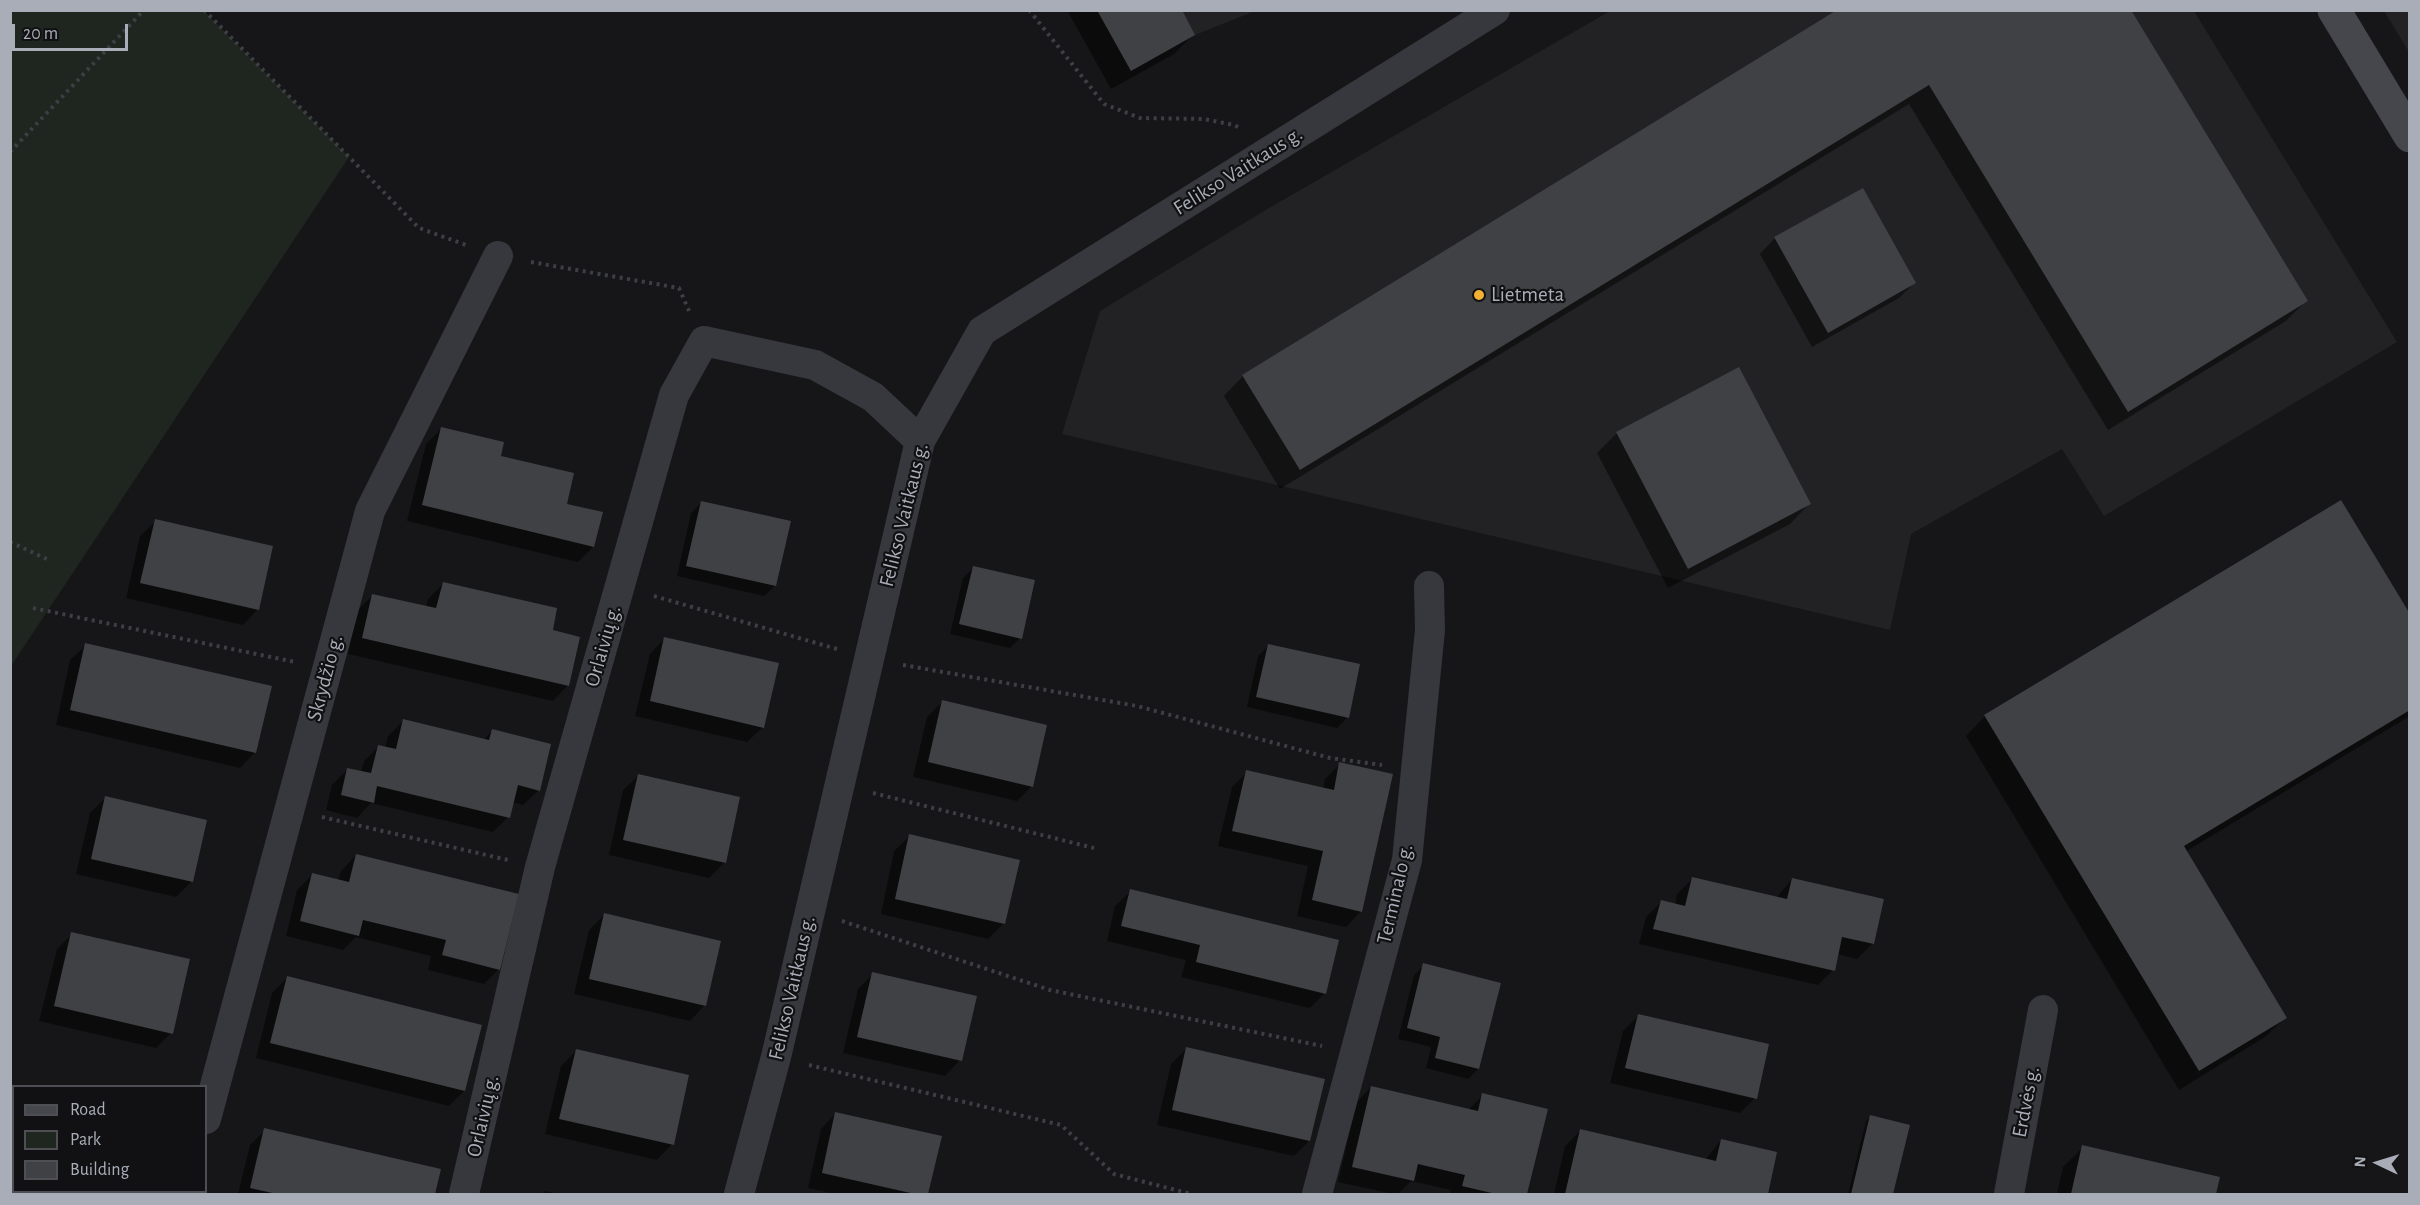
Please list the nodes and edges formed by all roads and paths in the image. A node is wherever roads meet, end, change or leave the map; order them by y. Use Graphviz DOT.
graph roads {
  1 [pos="144,10"];
  2 [pos="204,10"];
  3 [pos="1029,10"];
  4 [pos="1495,10"];
  5 [pos="2334,10"];
  6 [pos="2409,136"];
  7 [pos="1273,149"];
  8 [pos="10,152"];
  9 [pos="498,256"];
  10 [pos="704,341"];
  11 [pos="920,441"];
  12 [pos="10,542"];
  13 [pos="49,560"];
  14 [pos="620,586"];
  15 [pos="1429,586"];
  16 [pos="33,608"];
  17 [pos="869,659"];
  18 [pos="328,668"];
  19 [pos="1416,769"];
  20 [pos="840,784"];
  21 [pos="289,809"];
  22 [pos="1094,848"];
  23 [pos="540,867"];
  24 [pos="810,910"];
  25 [pos="2043,1010"];
  26 [pos="1354,1053"];
  27 [pos="776,1057"];
  28 [pos="207,1115"];
  29 [pos="464,1194"];
  30 [pos="739,1194"];
  31 [pos="1191,1194"];
  32 [pos="1317,1194"];
  33 [pos="2008,1194"];
  1 -- 8 [label="path"];
  2 -- 9 [label="path"];
  3 -- 7 [label="path"];
  4 -- 7 [label="street, Felikso Vaitkaus g."];
  5 -- 6 [label="main road"];
  7 -- 11 [label="street, Felikso Vaitkaus g."];
  9 -- 10 [label="path"];
  9 -- 18 [label="street, Skrydžio g."];
  10 -- 11 [label="street"];
  10 -- 14 [label="street, Orlaivių g."];
  11 -- 17 [label="street, Felikso Vaitkaus g."];
  12 -- 13 [label="path"];
  14 -- 17 [label="path"];
  14 -- 23 [label="street, Orlaivių g."];
  15 -- 19 [label="street, Terminalo g."];
  16 -- 18 [label="path"];
  17 -- 19 [label="path"];
  17 -- 20 [label="street, Felikso Vaitkaus g."];
  18 -- 21 [label="street, Skrydžio g."];
  19 -- 26 [label="street, Terminalo g."];
  20 -- 22 [label="path"];
  20 -- 24 [label="street, Felikso Vaitkaus g."];
  21 -- 23 [label="path"];
  21 -- 28 [label="street, Skrydžio g."];
  23 -- 29 [label="street, Orlaivių g."];
  24 -- 26 [label="path"];
  24 -- 27 [label="street, Felikso Vaitkaus g."];
  25 -- 33 [label="street, Erdvės g."];
  26 -- 32 [label="street, Terminalo g."];
  27 -- 30 [label="street, Felikso Vaitkaus g."];
  27 -- 31 [label="path"];
}
